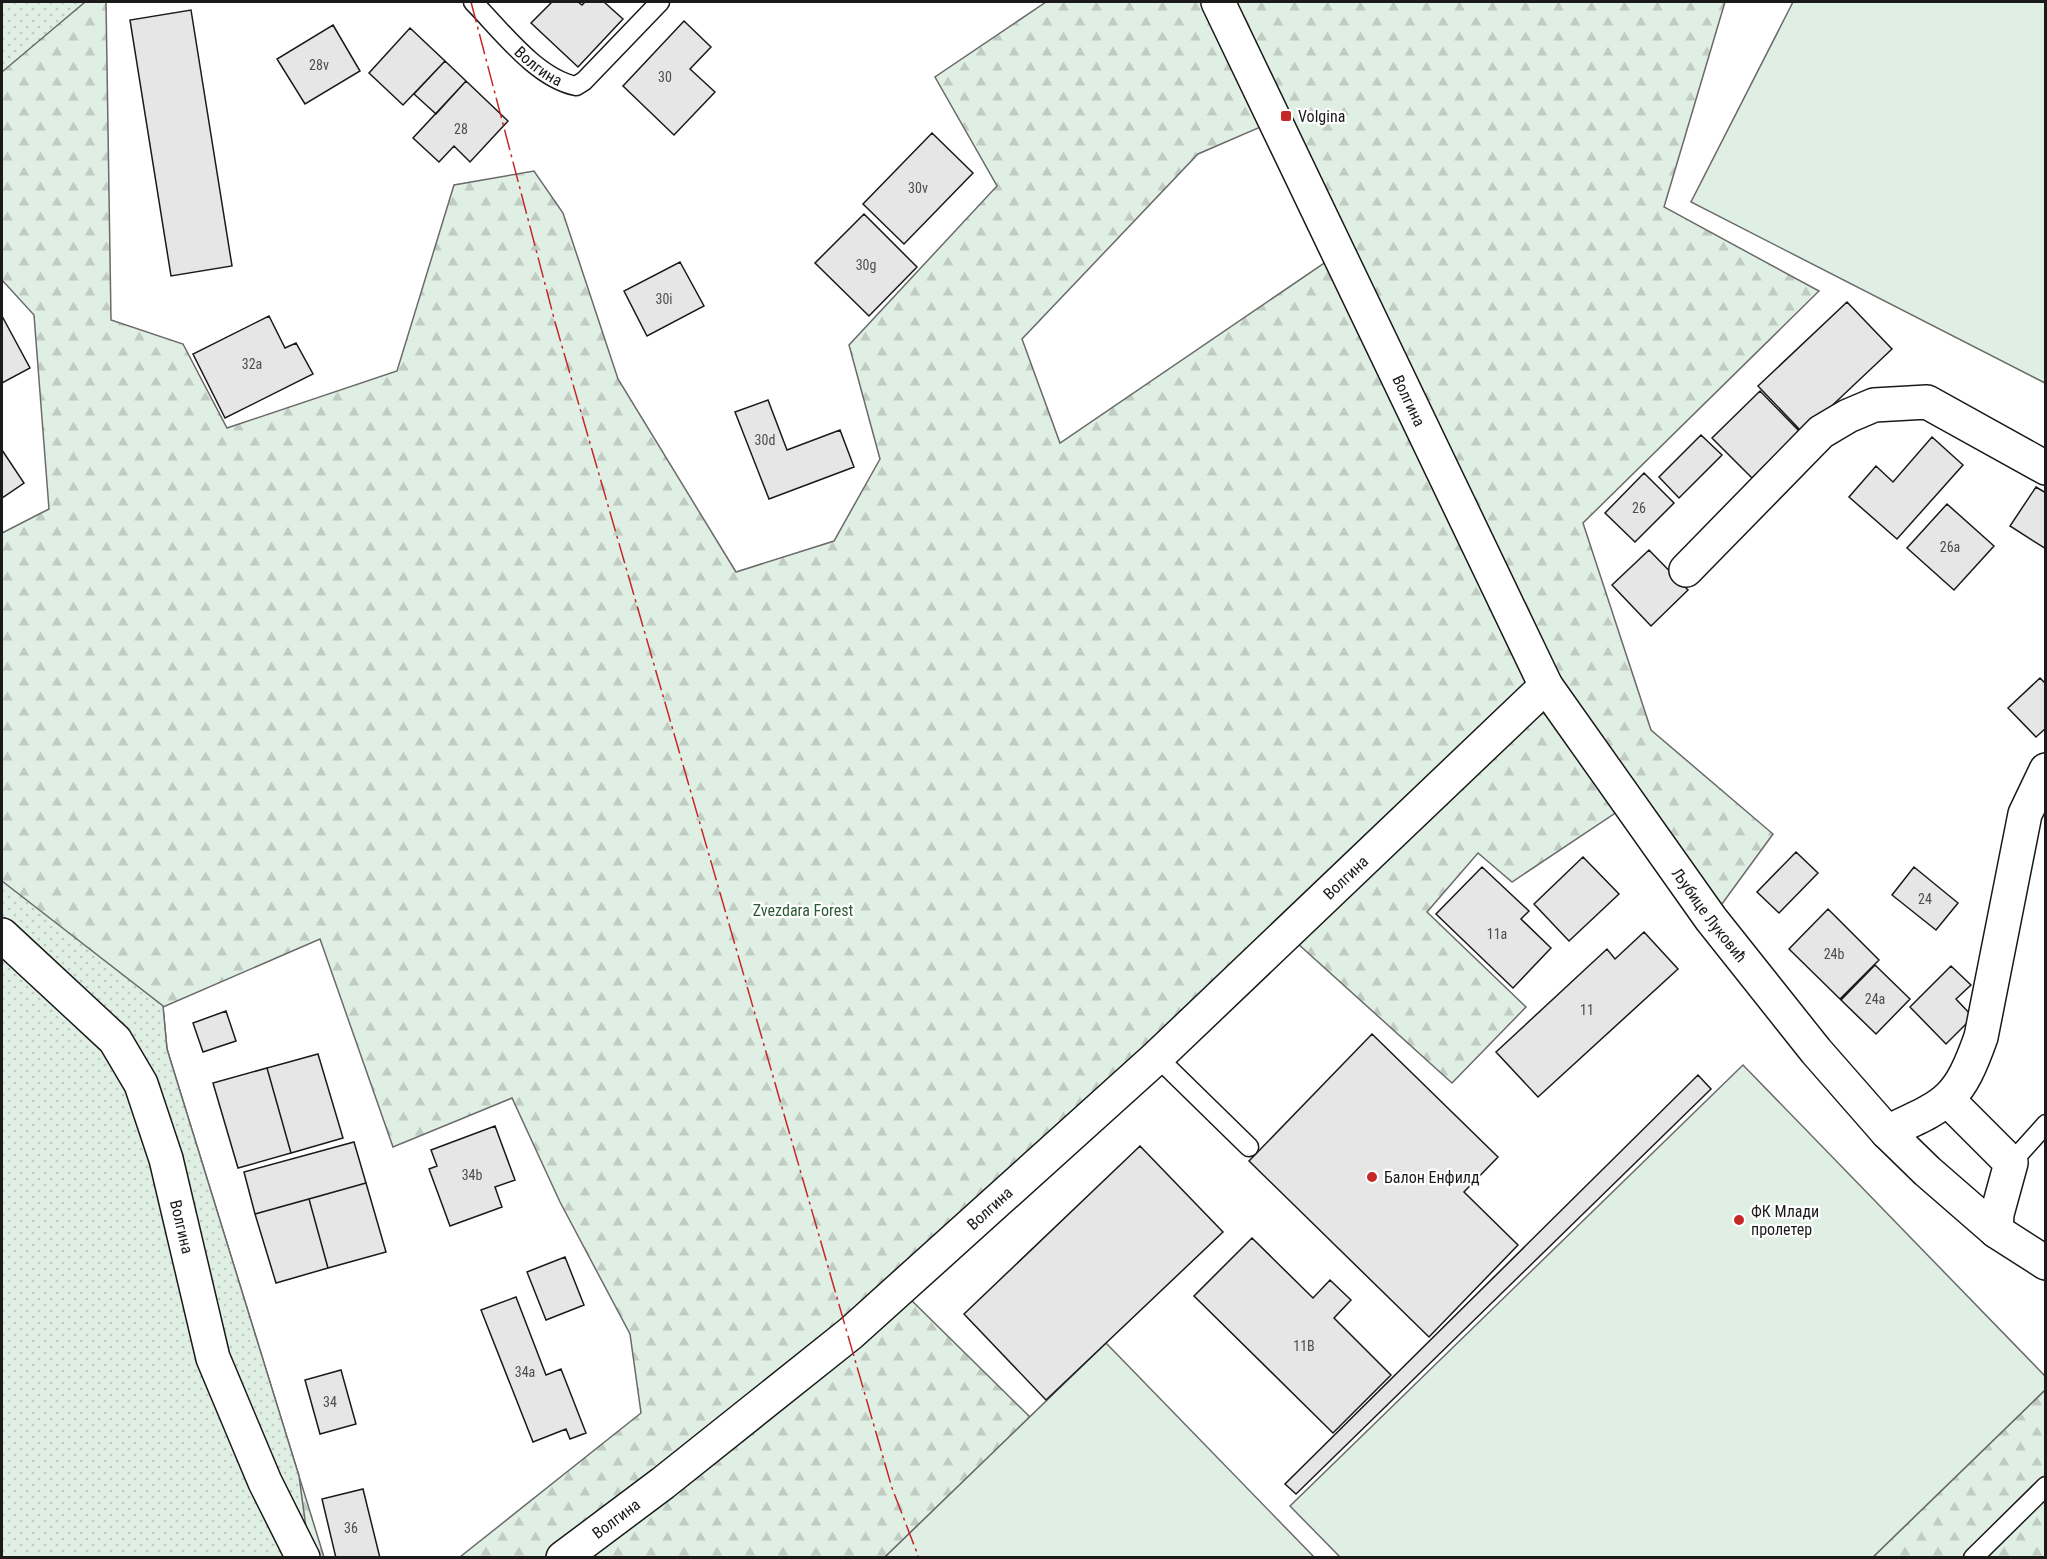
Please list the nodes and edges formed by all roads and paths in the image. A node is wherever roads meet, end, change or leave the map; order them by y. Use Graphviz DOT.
graph roads {
  1 [pos="473,2"];
  2 [pos="660,2"];
  3 [pos="1218,2"];
  4 [pos="2046,468"];
  5 [pos="1686,570"];
  6 [pos="1546,686"];
  7 [pos="2046,770"];
  8 [pos="2,935"];
  9 [pos="1157,1057"];
  10 [pos="1949,1101"];
  11 [pos="2046,1124"];
  12 [pos="1887,1132"];
  13 [pos="1249,1147"];
  14 [pos="2011,1163"];
  15 [pos="1996,1231"];
  16 [pos="2046,1263"];
  17 [pos="2046,1486"];
  18 [pos="303,1557"];
  19 [pos="563,1557"];
  20 [pos="1973,1557"];
  1 -- 2 [label="lane, Волгина"];
  3 -- 6 [label="street, Волгина"];
  4 -- 5 [label="street"];
  6 -- 9 [label="street, Волгина"];
  6 -- 12 [label="street, Љубице Луковић"];
  7 -- 10 [label="street"];
  8 -- 18 [label="street, Волгина"];
  9 -- 13 [label="lane"];
  9 -- 19 [label="street, Волгина"];
  10 -- 12 [label="street"];
  10 -- 14 [label="street"];
  11 -- 14 [label="lane"];
  12 -- 15 [label="street, Љубице Луковић"];
  14 -- 15 [label="street"];
  15 -- 16 [label="street, Љубице Луковић"];
  17 -- 20 [label="lane"];
}
